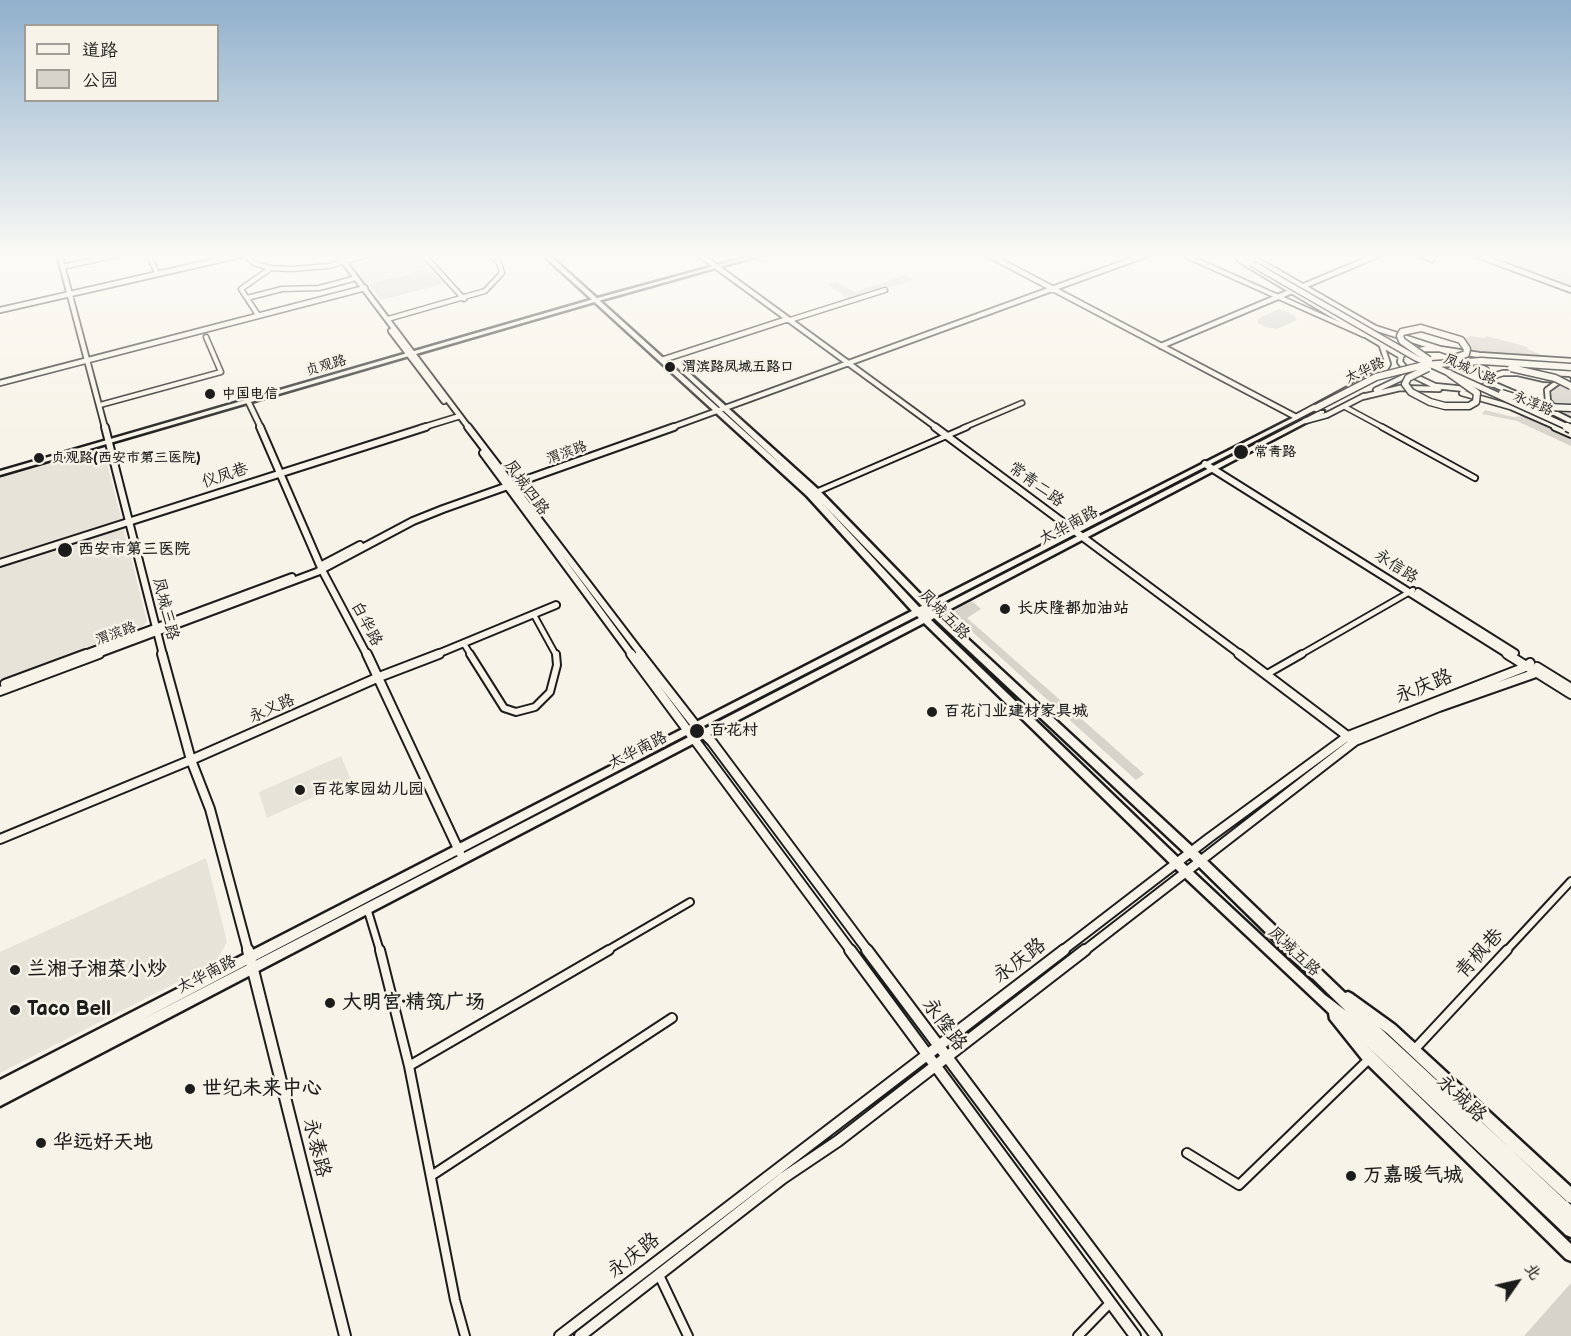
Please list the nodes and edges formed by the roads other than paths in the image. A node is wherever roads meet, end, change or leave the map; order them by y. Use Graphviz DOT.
graph roads {
  1 [pos="76,316"];
  2 [pos="253,316"];
  3 [pos="384,316"];
  4 [pos="385,316"];
  5 [pos="401,316"];
  6 [pos="534,316"];
  7 [pos="618,316"];
  8 [pos="784,316"];
  9 [pos="801,316"];
  10 [pos="970,316"];
  11 [pos="1105,316"];
  12 [pos="1231,316"];
  13 [pos="1321,316"];
  14 [pos="1335,316"];
  15 [pos="1342,316"];
  16 [pos="1349,316"];
  17 [pos="1356,316"];
  18 [pos="388,320"];
  19 [pos="789,320"];
  20 [pos="1366,322"];
  21 [pos="1348,324"];
  22 [pos="206,337"];
  23 [pos="1381,343"];
  24 [pos="1161,346"];
  25 [pos="1440,349"];
  26 [pos="411,352"];
  27 [pos="1495,355"];
  28 [pos="1401,356"];
  29 [pos="87,359"];
  30 [pos="665,359"];
  31 [pos="1428,360"];
  32 [pos="1571,361"];
  33 [pos="846,362"];
  34 [pos="1496,365"];
  35 [pos="1414,366"];
  36 [pos="1428,368"];
  37 [pos="1571,368"];
  38 [pos="1509,373"];
  39 [pos="1410,374"];
  40 [pos="1449,374"];
  41 [pos="1489,380"];
  42 [pos="1570,382"];
  43 [pos="0,383"];
  44 [pos="1449,389"];
  45 [pos="1502,393"];
  46 [pos="1362,397"];
  47 [pos="248,401"];
  48 [pos="1022,403"];
  49 [pos="100,405"];
  50 [pos="1345,406"];
  51 [pos="722,408"];
  52 [pos="1571,408"];
  53 [pos="1319,410"];
  54 [pos="458,417"];
  55 [pos="1299,419"];
  56 [pos="1571,422"];
  57 [pos="1571,431"];
  58 [pos="945,436"];
  59 [pos="108,440"];
  60 [pos="1211,465"];
  61 [pos="0,471"];
  62 [pos="281,472"];
  63 [pos="1475,478"];
  64 [pos="509,484"];
  65 [pos="813,493"];
  66 [pos="130,520"];
  67 [pos="1080,533"];
  68 [pos="0,563"];
  69 [pos="322,568"];
  70 [pos="1412,591"];
  71 [pos="556,605"];
  72 [pos="927,613"];
  73 [pos="534,615"];
  74 [pos="156,630"];
  75 [pos="464,644"];
  76 [pos="1528,664"];
  77 [pos="1538,670"];
  78 [pos="1267,674"];
  79 [pos="379,677"];
  80 [pos="0,686"];
  81 [pos="1571,688"];
  82 [pos="0,691"];
  83 [pos="1571,694"];
  84 [pos="691,728"];
  85 [pos="704,734"];
  86 [pos="1351,738"];
  87 [pos="694,739"];
  88 [pos="191,760"];
  89 [pos="0,839"];
  90 [pos="1192,853"];
  91 [pos="460,854"];
  92 [pos="1200,861"];
  93 [pos="1178,863"];
  94 [pos="1185,871"];
  95 [pos="1571,881"];
  96 [pos="690,902"];
  97 [pos="367,908"];
  98 [pos="250,957"];
  99 [pos="253,969"];
  100 [pos="1329,985"];
  101 [pos="1322,999"];
  102 [pos="672,1018"];
  103 [pos="938,1047"];
  104 [pos="1413,1050"];
  105 [pos="926,1056"];
  106 [pos="946,1057"];
  107 [pos="1368,1060"];
  108 [pos="409,1066"];
  109 [pos="933,1066"];
  110 [pos="0,1087"];
  111 [pos="0,1100"];
  112 [pos="1187,1153"];
  113 [pos="431,1176"];
  114 [pos="1571,1196"];
  115 [pos="1571,1215"];
  116 [pos="1571,1230"];
  117 [pos="1571,1254"];
  118 [pos="653,1263"];
  119 [pos="659,1275"];
  120 [pos="1110,1304"];
  121 [pos="345,1336"];
  122 [pos="465,1336"];
  123 [pos="560,1336"];
  124 [pos="580,1336"];
  125 [pos="688,1336"];
  126 [pos="1078,1336"];
  127 [pos="1135,1336"];
  128 [pos="1156,1336"];
  1 -- 29 [label="street, 凤城三路"];
  2 -- 29 [label="street"];
  3 -- 26 [label="street, 凤城四路"];
  4 -- 18 [label="street, 凤城四路"];
  5 -- 18 [label="street"];
  6 -- 26 [label="main road, 贞观路"];
  7 -- 30 [label="main road, 凤城五路"];
  8 -- 19 [label="street, 常青二路"];
  9 -- 19 [label="street"];
  10 -- 33 [label="street, 渭滨路"];
  11 -- 24 [label="street"];
  12 -- 24 [label="street"];
  13 -- 23 [label="street"];
  14 -- 21 [label="street"];
  15 -- 40 [label="main road, 凤城八路, bridge"];
  16 -- 31 [label="main road, 凤城八路, bridge"];
  17 -- 20 [label="street, 凤城八路"];
  18 -- 26 [label="street, 凤城四路"];
  19 -- 30 [label="street"];
  19 -- 33 [label="street, 常青二路"];
  20 -- 21 [label="street"];
  20 -- 25 [label="street, 凤城八路"];
  21 -- 23 [label="street"];
  22 -- 49 [label="street"];
  23 -- 28 [label="street"];
  23 -- 55 [label="street"];
  24 -- 55 [label="street"];
  25 -- 27 [label="street"];
  25 -- 28 [label="street"];
  25 -- 41 [label="street, 永淳路"];
  26 -- 47 [label="main road, 贞观路"];
  26 -- 54 [label="street, 凤城四路"];
  26 -- 59 [label="main road, 贞观路"];
  27 -- 32 [label="street"];
  27 -- 38 [label="street"];
  28 -- 39 [label="street"];
  29 -- 43 [label="street"];
  29 -- 49 [label="street, 凤城三路"];
  30 -- 51 [label="main road, 凤城五路"];
  31 -- 35 [label="main road, bridge"];
  31 -- 45 [label="main road, 凤城八路, bridge"];
  33 -- 51 [label="street, 渭滨路"];
  33 -- 58 [label="street, 常青二路"];
  34 -- 36 [label="main road, 太华路, bridge"];
  34 -- 37 [label="main road, 太华路, bridge"];
  34 -- 42 [label="main road, bridge"];
  35 -- 37 [label="main road, 太华路, bridge"];
  35 -- 53 [label="main road, 太华路, bridge"];
  36 -- 40 [label="main road, bridge"];
  36 -- 53 [label="main road, 太华路, bridge"];
  38 -- 41 [label="street"];
  38 -- 42 [label="street"];
  39 -- 44 [label="street"];
  39 -- 46 [label="street"];
  40 -- 57 [label="main road, 凤城八路, bridge"];
  41 -- 44 [label="street"];
  41 -- 56 [label="street, 永淳路"];
  42 -- 56 [label="street"];
  44 -- 46 [label="street"];
  44 -- 57 [label="street, 永淳路"];
  45 -- 52 [label="main road, bridge"];
  45 -- 56 [label="main road, 凤城八路, bridge"];
  46 -- 50 [label="street"];
  47 -- 59 [label="main road, 贞观路"];
  47 -- 62 [label="street, 白华路"];
  48 -- 58 [label="street"];
  49 -- 59 [label="street, 凤城三路"];
  50 -- 55 [label="street"];
  50 -- 63 [label="street"];
  51 -- 64 [label="street, 渭滨路"];
  51 -- 65 [label="main road, 凤城五路"];
  53 -- 55 [label="main road, 太华南路"];
  54 -- 62 [label="street, 仪凤巷"];
  54 -- 64 [label="street, 凤城四路"];
  55 -- 60 [label="main road, 太华南路"];
  58 -- 65 [label="street"];
  58 -- 67 [label="street, 常青二路"];
  59 -- 61 [label="main road, 贞观路"];
  59 -- 66 [label="street, 凤城三路"];
  60 -- 67 [label="main road, 太华南路"];
  60 -- 70 [label="street, 永信路"];
  62 -- 66 [label="street, 仪凤巷"];
  62 -- 69 [label="street, 白华路"];
  64 -- 69 [label="street, 渭滨路"];
  64 -- 84 [label="street, 凤城四路"];
  65 -- 72 [label="main road, 凤城五路"];
  66 -- 68 [label="street, 仪凤巷"];
  66 -- 74 [label="street, 凤城三路"];
  67 -- 72 [label="main road, 太华南路"];
  67 -- 78 [label="street, 常青二路"];
  69 -- 74 [label="street, 渭滨路"];
  69 -- 79 [label="street, 白华路"];
  70 -- 76 [label="street, 永信路"];
  70 -- 78 [label="street"];
  71 -- 73 [label="street, 永义路"];
  72 -- 84 [label="main road, 太华南路"];
  72 -- 85 [label="main road, 太华南路"];
  72 -- 90 [label="main road, 凤城五路"];
  72 -- 93 [label="main road, 凤城五路"];
  73 -- 75 [label="street, 永义路"];
  73 -- 75 [label="street"];
  74 -- 80 [label="street, 渭滨路"];
  74 -- 82 [label="street, 渭滨路"];
  74 -- 88 [label="street, 凤城三路"];
  75 -- 79 [label="street, 永义路"];
  76 -- 77 [label="street, 永信路"];
  76 -- 86 [label="street, 永庆路"];
  77 -- 81 [label="street, 永信路"];
  77 -- 83 [label="street, 永信路"];
  77 -- 86 [label="street, 永庆路"];
  78 -- 86 [label="street, 常青二路"];
  79 -- 88 [label="street, 永义路"];
  79 -- 91 [label="street, 白华路"];
  84 -- 85 [label="street, 凤城四路"];
  84 -- 87 [label="street, 凤城四路"];
  84 -- 91 [label="main road, 太华南路"];
  85 -- 87 [label="main road, 太华南路"];
  85 -- 103 [label="street, 永隆路"];
  86 -- 90 [label="street, 永庆路"];
  86 -- 92 [label="street, 永庆路"];
  87 -- 91 [label="main road, 太华南路"];
  87 -- 105 [label="street, 永隆路"];
  88 -- 89 [label="street, 永义路"];
  88 -- 98 [label="street, 凤城三路"];
  90 -- 92 [label="main road, 凤城五路"];
  90 -- 93 [label="street, 永庆路"];
  91 -- 97 [label="main road, 太华南路"];
  91 -- 98 [label="main road, 太华南路"];
  92 -- 94 [label="street, 永庆路"];
  92 -- 100 [label="main road, 凤城五路"];
  93 -- 94 [label="main road, 凤城五路"];
  93 -- 103 [label="street, 永庆路"];
  94 -- 101 [label="main road, 凤城五路"];
  94 -- 106 [label="street, 永庆路"];
  95 -- 104 [label="street, 青枫巷"];
  96 -- 108 [label="street"];
  97 -- 99 [label="main road, 太华南路"];
  97 -- 108 [label="street"];
  98 -- 99 [label="street, 凤城三路"];
  98 -- 110 [label="main road, 太华南路"];
  99 -- 111 [label="main road, 太华南路"];
  99 -- 121 [label="street, 永泰路"];
  100 -- 104 [label="main road"];
  100 -- 115 [label="main road, 永城路"];
  101 -- 116 [label="main road, 永城路"];
  101 -- 117 [label="main road"];
  102 -- 113 [label="street"];
  103 -- 105 [label="street, 永庆路"];
  103 -- 106 [label="street, 永隆路"];
  104 -- 114 [label="main road"];
  105 -- 109 [label="street, 永隆路"];
  105 -- 118 [label="street, 永庆路"];
  106 -- 109 [label="street, 永庆路"];
  106 -- 128 [label="street, 永隆路"];
  107 -- 112 [label="street"];
  108 -- 113 [label="street"];
  109 -- 119 [label="street, 永庆路"];
  109 -- 120 [label="street, 永隆路"];
  113 -- 122 [label="street"];
  118 -- 119 [label="street"];
  118 -- 123 [label="street, 永庆路"];
  119 -- 124 [label="street, 永庆路"];
  119 -- 125 [label="street"];
  120 -- 126 [label="street"];
  120 -- 127 [label="street, 永隆路"];
}
